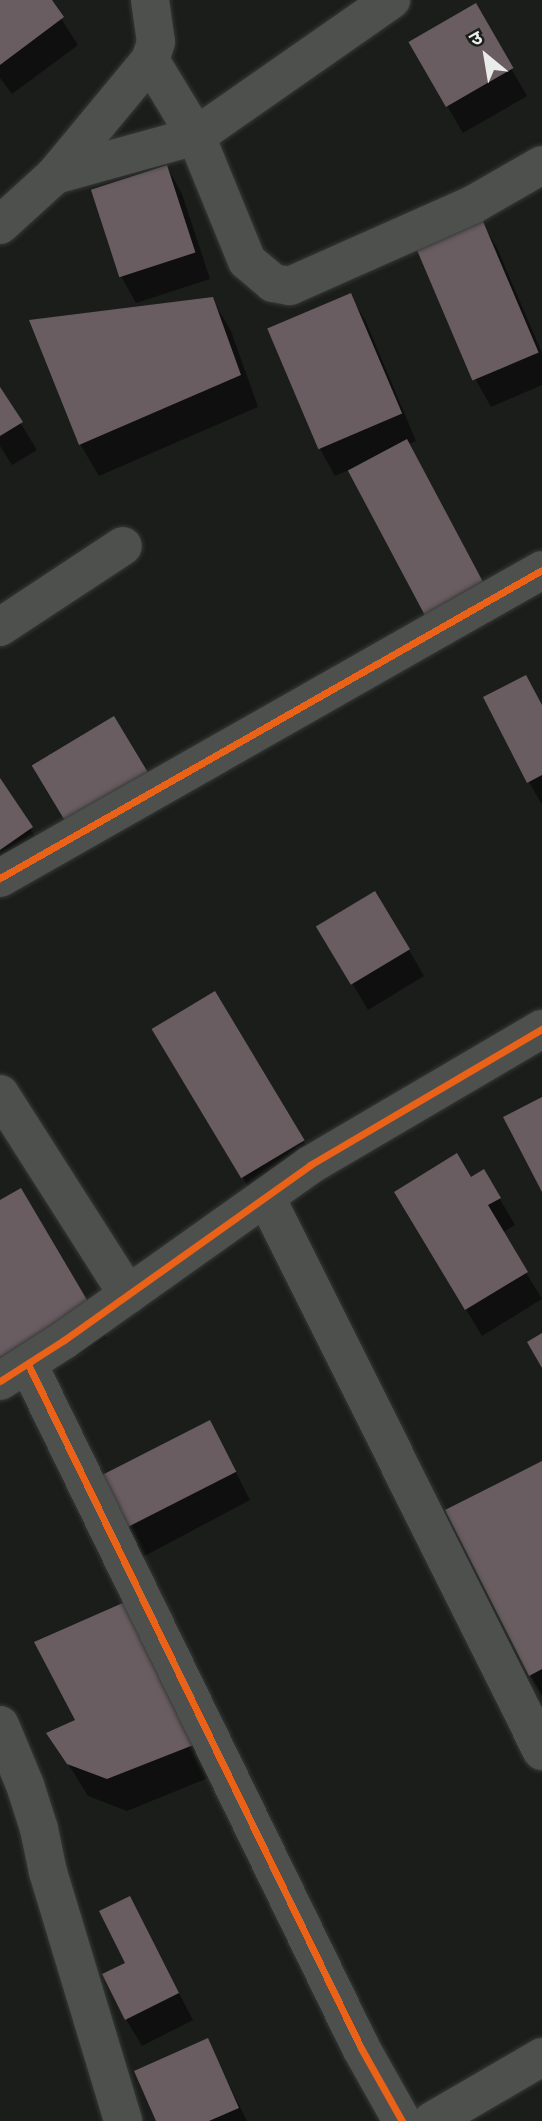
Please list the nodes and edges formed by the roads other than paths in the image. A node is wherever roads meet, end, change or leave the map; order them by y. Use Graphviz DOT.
graph roads {
  1 [pos="150,0"];
  2 [pos="391,0"];
  3 [pos="150,60"];
  4 [pos="196,136"];
  5 [pos="542,165"];
  6 [pos="55,175"];
  7 [pos="0,225"];
  8 [pos="123,546"];
  9 [pos="542,570"];
  10 [pos="0,627"];
  11 [pos="0,878"];
  12 [pos="542,1029"];
  13 [pos="0,1094"];
  14 [pos="266,1197"];
  15 [pos="128,1295"];
  16 [pos="14,1373"];
  17 [pos="0,1725"];
  18 [pos="542,1751"];
  19 [pos="542,2057"];
  20 [pos="123,2121"];
  21 [pos="402,2121"];
  22 [pos="432,2121"];
  1 -- 3 [label="street"];
  2 -- 4 [label="street"];
  3 -- 4 [label="street"];
  3 -- 6 [label="street"];
  4 -- 5 [label="street"];
  4 -- 6 [label="street"];
  6 -- 7 [label="street"];
  8 -- 10 [label="street"];
  9 -- 11 [label="street"];
  12 -- 14 [label="street"];
  13 -- 15 [label="street"];
  14 -- 15 [label="street"];
  14 -- 18 [label="street"];
  15 -- 16 [label="street"];
  16 -- 21 [label="street"];
  17 -- 20 [label="street"];
  19 -- 22 [label="street"];
}
